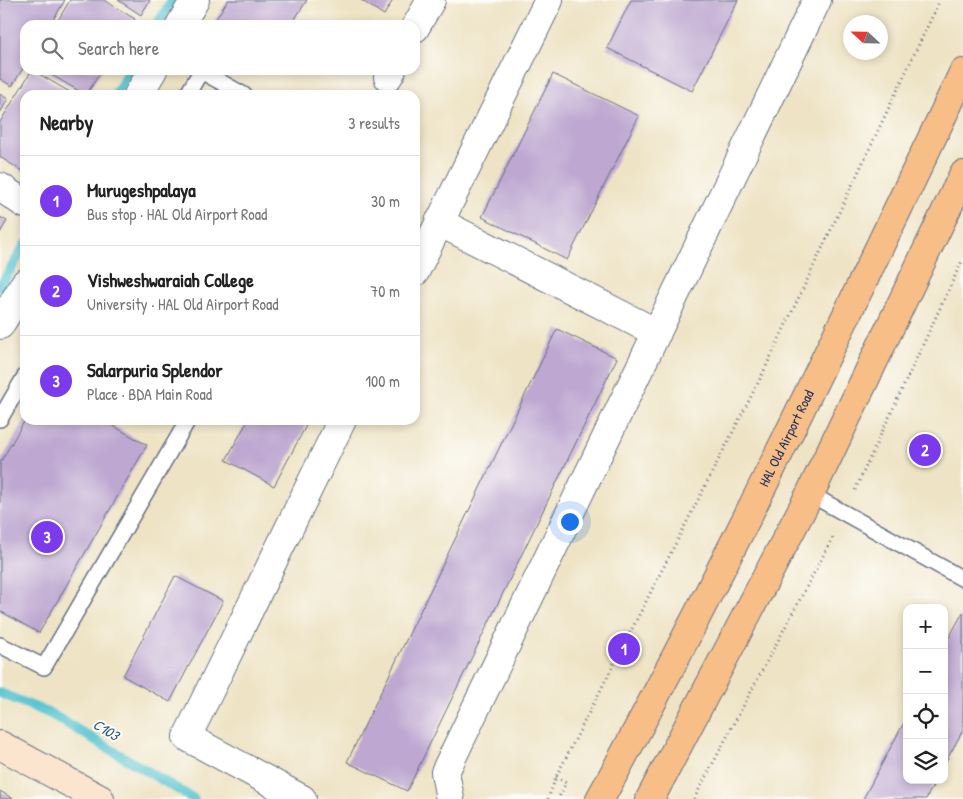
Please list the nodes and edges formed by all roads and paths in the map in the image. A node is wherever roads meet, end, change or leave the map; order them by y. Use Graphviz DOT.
graph roads {
  1 [pos="195,0"];
  2 [pos="431,0"];
  3 [pos="549,0"];
  4 [pos="817,0"];
  5 [pos="940,0"];
  6 [pos="183,20"];
  7 [pos="420,20"];
  8 [pos="963,73"];
  9 [pos="150,75"];
  10 [pos="199,75"];
  11 [pos="208,75"];
  12 [pos="141,90"];
  13 [pos="190,90"];
  14 [pos="235,90"];
  15 [pos="963,174"];
  16 [pos="0,187"];
  17 [pos="20,200"];
  18 [pos="440,222"];
  19 [pos="420,262"];
  20 [pos="20,291"];
  21 [pos="0,325"];
  22 [pos="657,333"];
  23 [pos="20,385"];
  24 [pos="0,419"];
  25 [pos="185,425"];
  26 [pos="340,425"];
  27 [pos="810,494"];
  28 [pos="963,579"];
  29 [pos="0,644"];
  30 [pos="0,745"];
  31 [pos="556,777"];
  32 [pos="86,795"];
  33 [pos="302,799"];
  34 [pos="450,799"];
  35 [pos="548,799"];
  36 [pos="558,799"];
  37 [pos="600,799"];
  38 [pos="650,799"];
  1 -- 6 [label="street"];
  2 -- 7 [label="street"];
  3 -- 18 [label="street"];
  4 -- 22 [label="street"];
  5 -- 31 [label="path"];
  8 -- 37 [label="main road, HAL Old Airport Road"];
  9 -- 12 [label="street"];
  10 -- 13 [label="lane"];
  11 -- 14 [label="lane"];
  15 -- 27 [label="main road"];
  16 -- 17 [label="street"];
  18 -- 19 [label="street"];
  18 -- 22 [label="street"];
  20 -- 21 [label="street"];
  22 -- 34 [label="street"];
  23 -- 24 [label="lane"];
  25 -- 29 [label="lane"];
  26 -- 33 [label="street"];
  27 -- 28 [label="lane"];
  27 -- 38 [label="main road"];
  30 -- 32 [label="street"];
  31 -- 35 [label="path"];
  31 -- 36 [label="path"];
}
